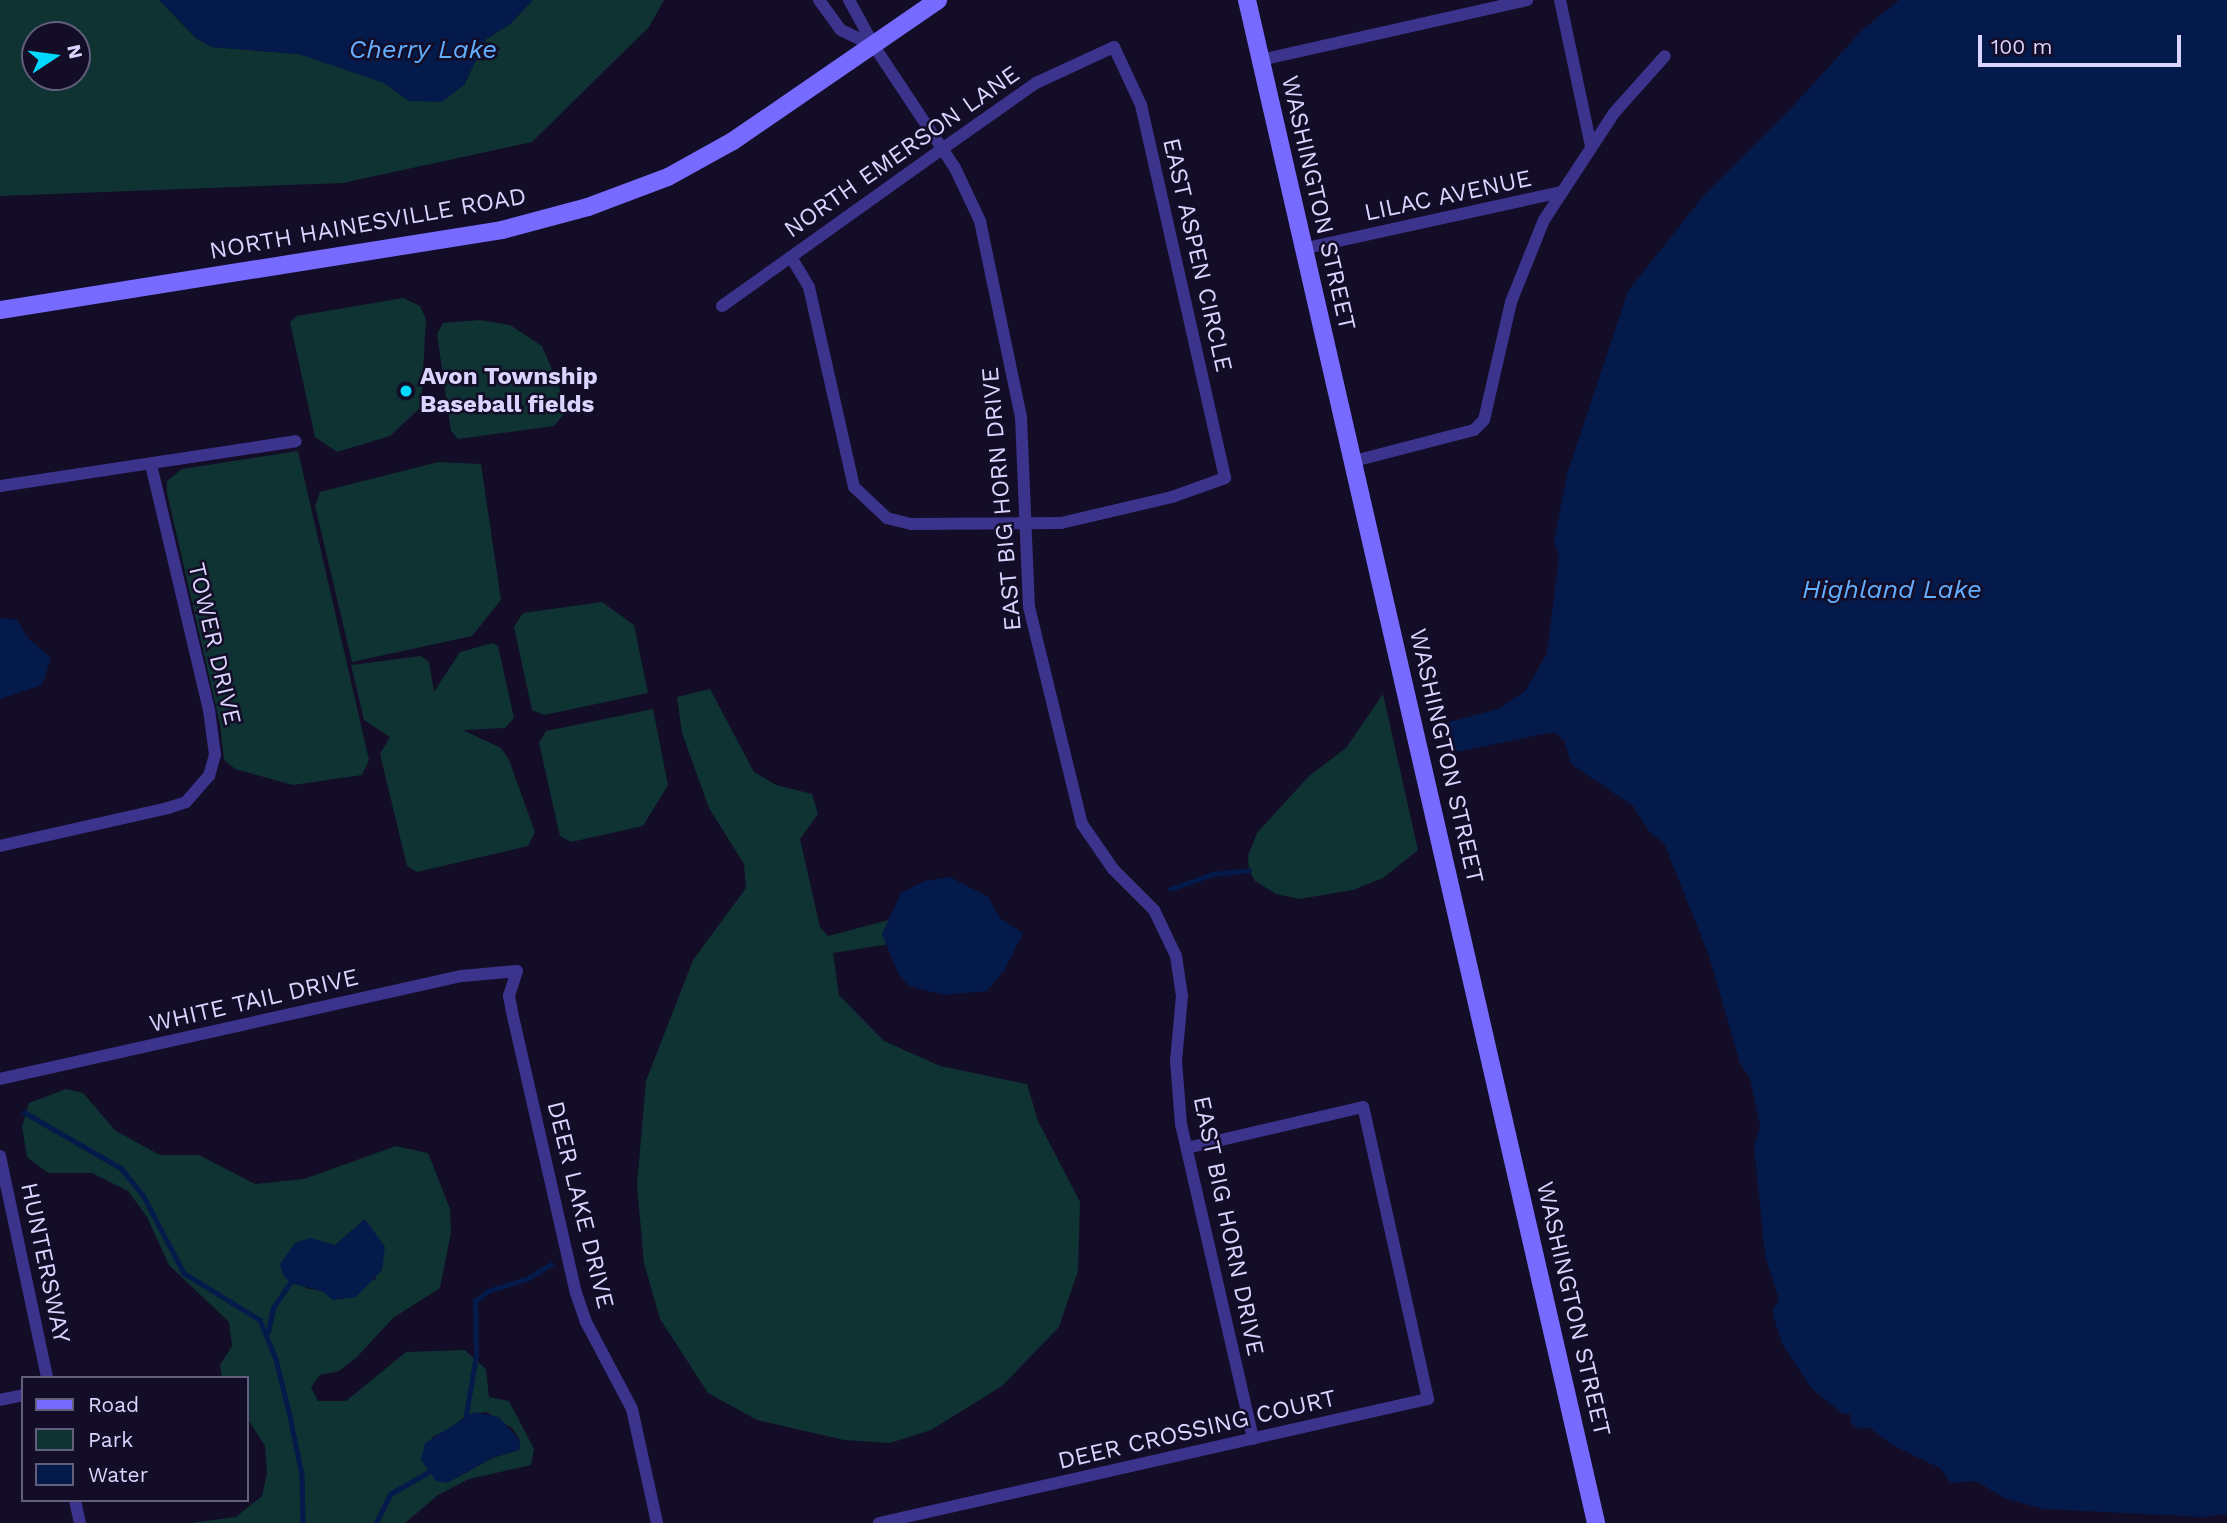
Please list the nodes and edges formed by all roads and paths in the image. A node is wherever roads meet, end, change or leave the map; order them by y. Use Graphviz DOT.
graph roads {
  1 [pos="819,0"];
  2 [pos="849,0"];
  3 [pos="938,0"];
  4 [pos="1247,0"];
  5 [pos="1527,0"];
  6 [pos="1560,0"];
  7 [pos="874,46"];
  8 [pos="1114,47"];
  9 [pos="1665,56"];
  10 [pos="1261,60"];
  11 [pos="1591,146"];
  12 [pos="942,149"];
  13 [pos="1561,192"];
  14 [pos="1302,249"];
  15 [pos="791,257"];
  16 [pos="722,306"];
  17 [pos="0,310"];
  18 [pos="296,442"];
  19 [pos="1354,461"];
  20 [pos="150,465"];
  21 [pos="0,486"];
  22 [pos="1023,523"];
  23 [pos="0,846"];
  24 [pos="517,971"];
  25 [pos="0,1079"];
  26 [pos="1187,1148"];
  27 [pos="0,1156"];
  28 [pos="47,1376"];
  29 [pos="21,1395"];
  30 [pos="0,1400"];
  31 [pos="1253,1439"];
  32 [pos="75,1502"];
  33 [pos="80,1523"];
  34 [pos="657,1523"];
  35 [pos="879,1523"];
  36 [pos="1596,1523"];
  1 -- 7 [label="street"];
  2 -- 7 [label="street, EAST BIG HORN DRIVE"];
  3 -- 7 [label="main road, NORTH HAINESVILLE ROAD"];
  4 -- 10 [label="main road, WASHINGTON STREET"];
  5 -- 10 [label="street"];
  6 -- 11 [label="street"];
  7 -- 12 [label="street, EAST BIG HORN DRIVE"];
  7 -- 17 [label="main road, NORTH HAINESVILLE ROAD"];
  8 -- 12 [label="street, NORTH EMERSON LANE"];
  8 -- 22 [label="street, EAST ASPEN CIRCLE"];
  9 -- 11 [label="street"];
  10 -- 14 [label="main road, WASHINGTON STREET"];
  11 -- 13 [label="street"];
  12 -- 15 [label="street, NORTH EMERSON LANE"];
  12 -- 22 [label="street, EAST BIG HORN DRIVE"];
  13 -- 14 [label="street, LILAC AVENUE"];
  13 -- 19 [label="street"];
  14 -- 19 [label="main road, WASHINGTON STREET"];
  15 -- 16 [label="street, NORTH EMERSON LANE"];
  15 -- 22 [label="street"];
  18 -- 20 [label="street"];
  19 -- 36 [label="main road, WASHINGTON STREET"];
  20 -- 21 [label="street"];
  20 -- 23 [label="street, TOWER DRIVE"];
  22 -- 26 [label="street, EAST BIG HORN DRIVE"];
  24 -- 25 [label="street, WHITE TAIL DRIVE"];
  24 -- 34 [label="street, DEER LAKE DRIVE"];
  26 -- 31 [label="street, EAST BIG HORN DRIVE"];
  26 -- 31 [label="street, DEER CROSSING COURT"];
  27 -- 28 [label="street, HUNTERSWAY"];
  29 -- 30 [label="street"];
  31 -- 35 [label="street, DEER CROSSING COURT"];
  32 -- 33 [label="street"];
}
